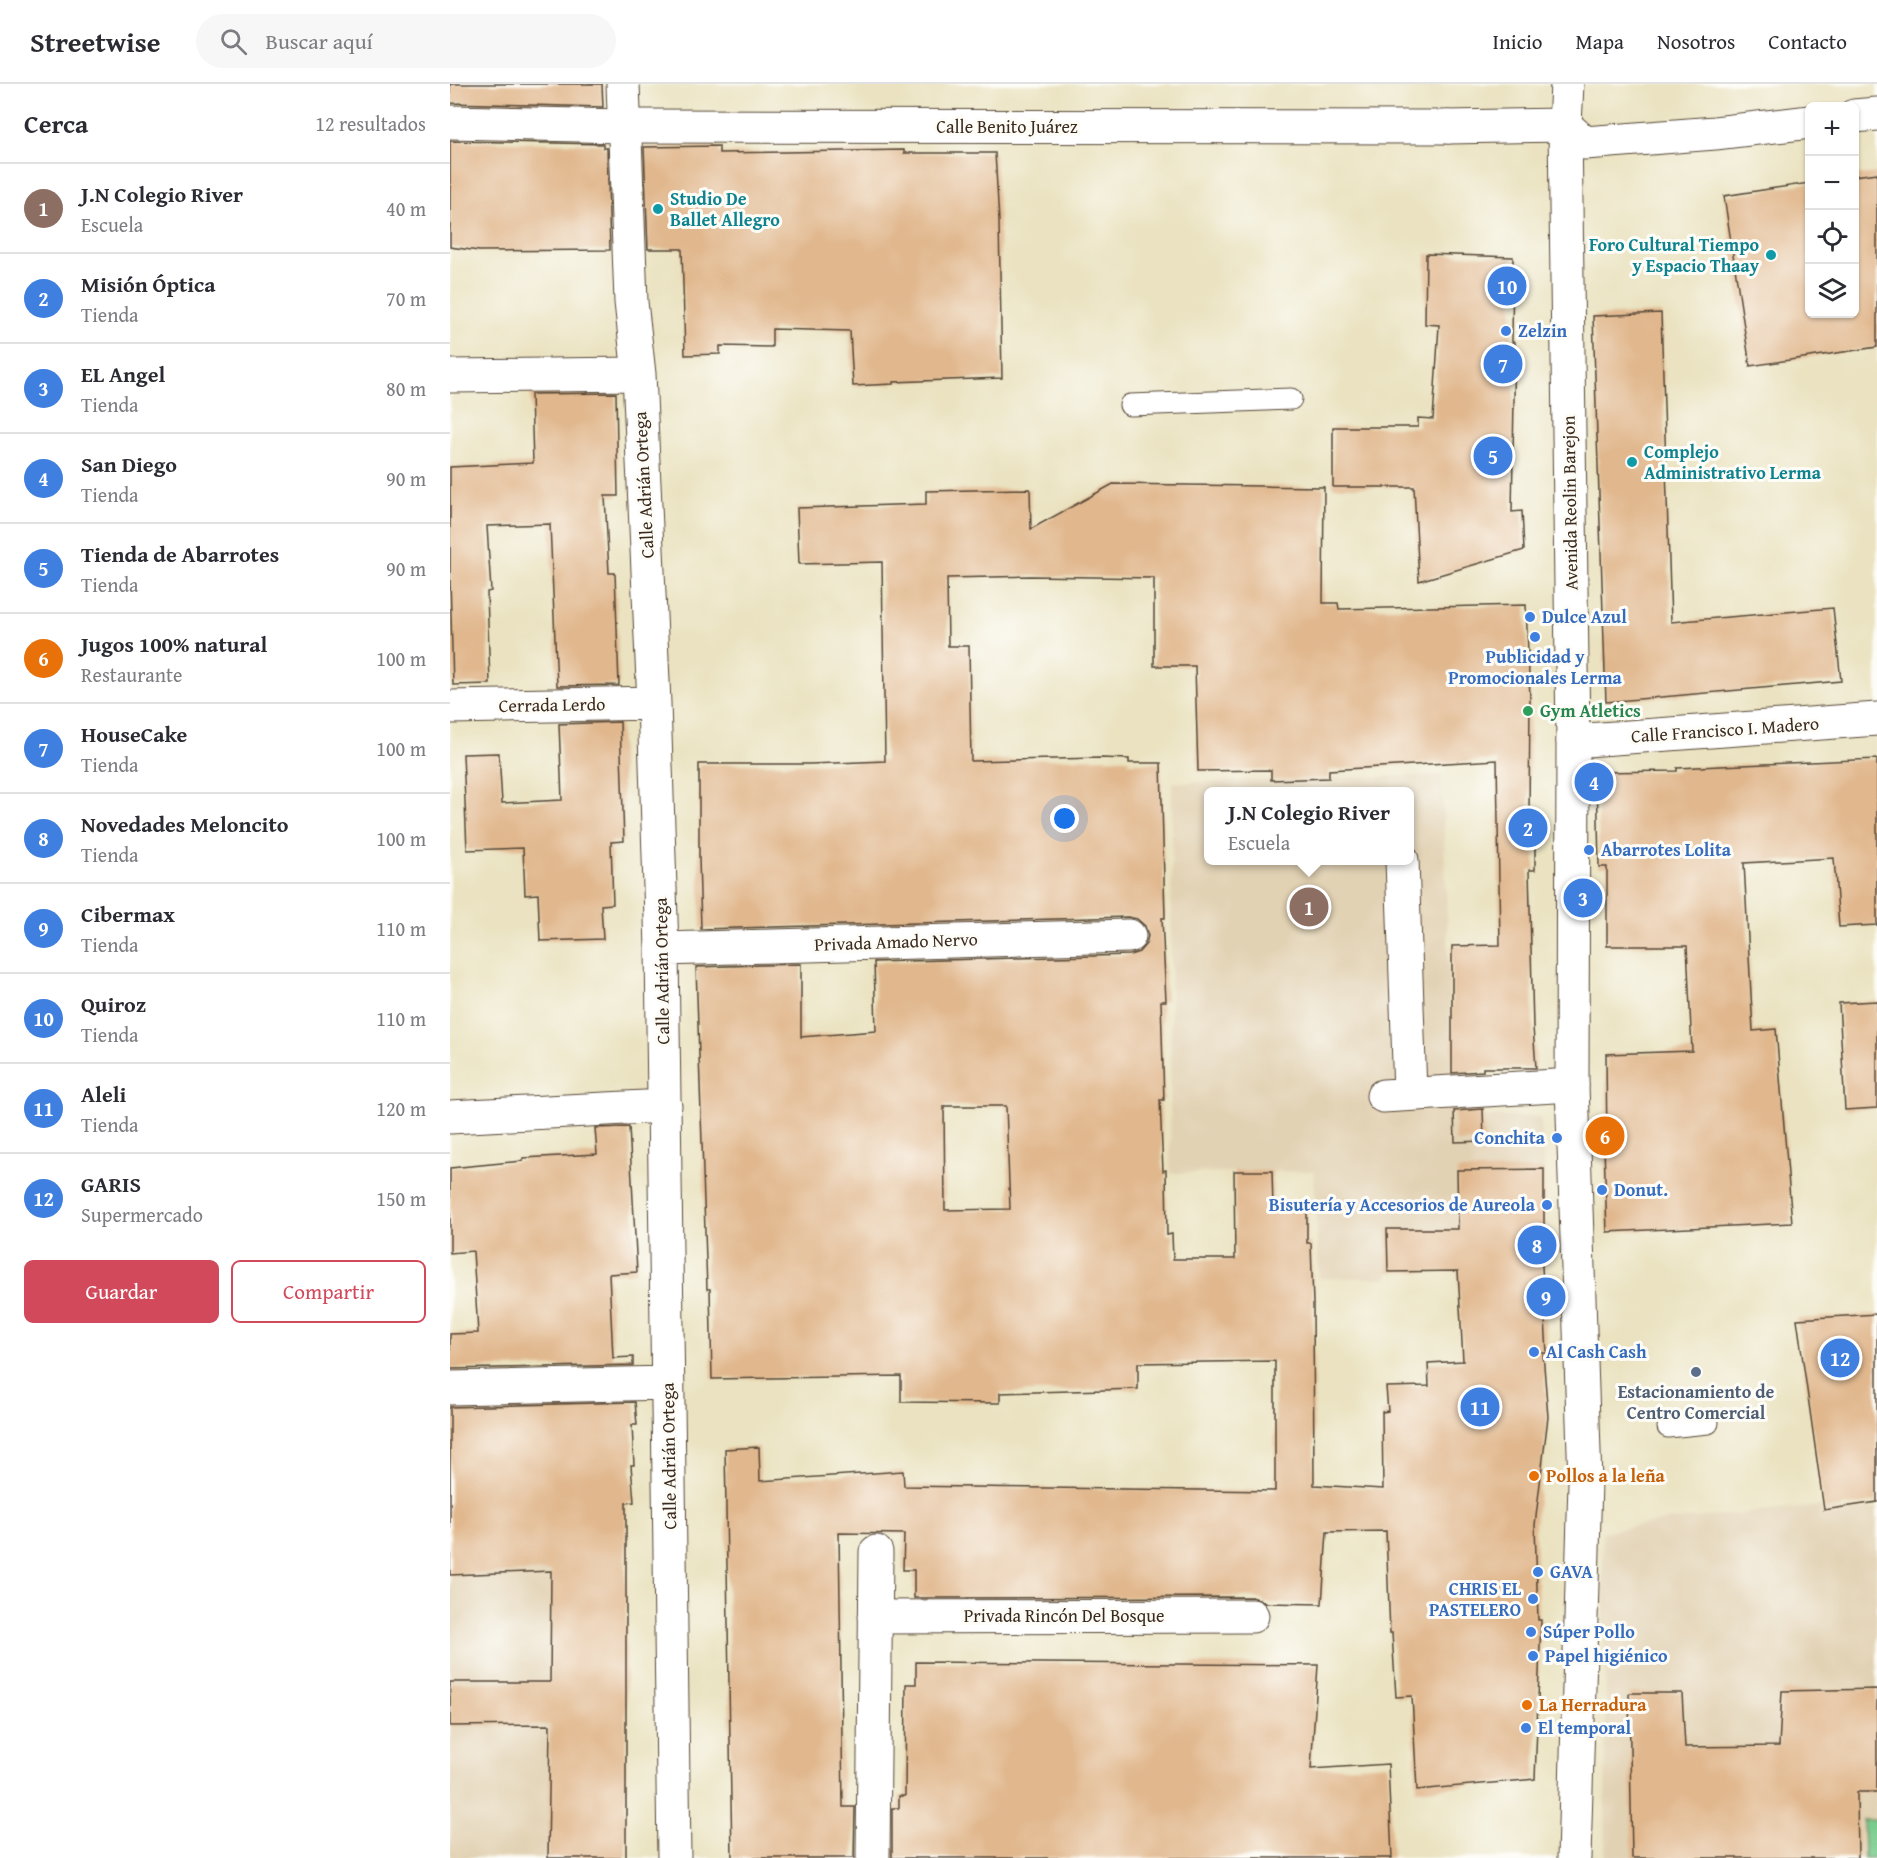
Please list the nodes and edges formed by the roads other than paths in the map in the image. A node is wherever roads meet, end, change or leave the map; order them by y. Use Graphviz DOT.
graph roads {
  1 [pos="623,84"];
  2 [pos="1567,84"];
  3 [pos="1877,114"];
  4 [pos="1859,116"];
  5 [pos="450,122"];
  6 [pos="1805,122"];
  7 [pos="1564,125"];
  8 [pos="623,126"];
  9 [pos="639,374"];
  10 [pos="450,376"];
  11 [pos="1291,399"];
  12 [pos="1130,405"];
  13 [pos="654,703"];
  14 [pos="450,707"];
  15 [pos="1877,719"];
  16 [pos="1573,741"];
  17 [pos="1402,865"];
  18 [pos="1130,936"];
  19 [pos="662,949"];
  20 [pos="1572,1085"];
  21 [pos="665,1106"];
  22 [pos="450,1117"];
  23 [pos="668,1383"];
  24 [pos="450,1388"];
  25 [pos="1708,1423"];
  26 [pos="1668,1427"];
  27 [pos="876,1552"];
  28 [pos="1252,1616"];
  29 [pos="875,1617"];
  30 [pos="674,1858"];
  31 [pos="873,1858"];
  32 [pos="1574,1858"];
  1 -- 8 [label="street, Calle Adrián Ortega"];
  2 -- 7 [label="street, Avenida Reolin Barejon"];
  3 -- 4 [label="street"];
  5 -- 8 [label="street, Calle Benito Juárez"];
  6 -- 7 [label="street"];
  7 -- 8 [label="street, Calle Benito Juárez"];
  7 -- 16 [label="street, Avenida Reolin Barejon"];
  8 -- 9 [label="street, Calle Adrián Ortega"];
  9 -- 10 [label="street"];
  9 -- 13 [label="street, Calle Adrián Ortega"];
  11 -- 12 [label="lane"];
  13 -- 14 [label="street, Cerrada Lerdo"];
  13 -- 19 [label="street, Calle Adrián Ortega"];
  15 -- 16 [label="street, Calle Francisco I. Madero"];
  16 -- 20 [label="street, Avenida Reolin Barejon"];
  17 -- 20 [label="street"];
  18 -- 19 [label="street, Privada Amado Nervo"];
  19 -- 21 [label="street, Calle Adrián Ortega"];
  20 -- 32 [label="street, Avenida Reolin Barejon"];
  21 -- 22 [label="street"];
  21 -- 23 [label="street, Calle Adrián Ortega"];
  23 -- 24 [label="street"];
  23 -- 30 [label="street, Calle Adrián Ortega"];
  25 -- 26 [label="lane"];
  27 -- 29 [label="street"];
  28 -- 29 [label="street, Privada Rincón Del Bosque"];
  29 -- 31 [label="street"];
}
